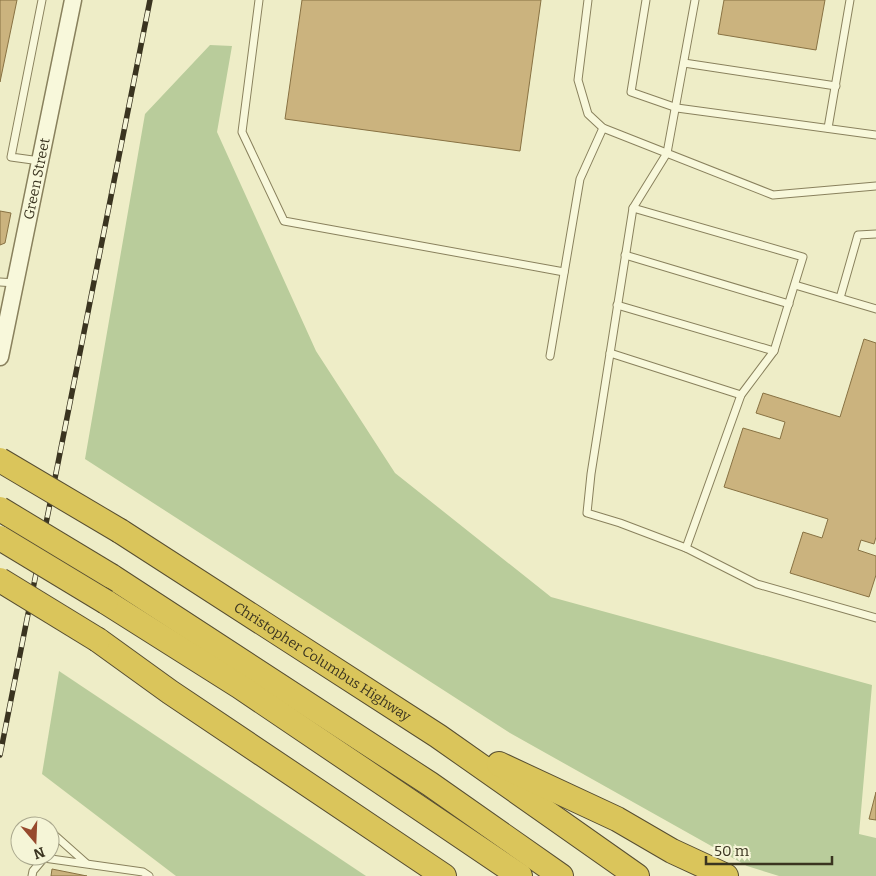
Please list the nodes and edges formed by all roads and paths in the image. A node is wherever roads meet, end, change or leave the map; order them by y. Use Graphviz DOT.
graph roads {
  1 [pos="42,0"];
  2 [pos="74,0"];
  3 [pos="258,0"];
  4 [pos="588,0"];
  5 [pos="646,0"];
  6 [pos="695,0"];
  7 [pos="850,0"];
  8 [pos="684,64"];
  9 [pos="836,86"];
  10 [pos="677,108"];
  11 [pos="603,128"];
  12 [pos="828,128"];
  13 [pos="876,135"];
  14 [pos="667,153"];
  15 [pos="41,161"];
  16 [pos="876,186"];
  17 [pos="633,208"];
  18 [pos="876,234"];
  19 [pos="625,255"];
  20 [pos="564,272"];
  21 [pos="8,282"];
  22 [pos="795,285"];
  23 [pos="840,298"];
  24 [pos="789,304"];
  25 [pos="617,305"];
  26 [pos="876,309"];
  27 [pos="774,351"];
  28 [pos="610,353"];
  29 [pos="550,356"];
  30 [pos="0,357"];
  31 [pos="741,395"];
  32 [pos="0,460"];
  33 [pos="0,509"];
  34 [pos="0,538"];
  35 [pos="686,548"];
  36 [pos="0,580"];
  37 [pos="876,618"];
  38 [pos="438,736"];
  39 [pos="60,840"];
  40 [pos="404,850"];
  41 [pos="87,864"];
  42 [pos="32,876"];
  43 [pos="149,876"];
  44 [pos="426,876"];
  45 [pos="444,876"];
  46 [pos="520,876"];
  47 [pos="561,876"];
  48 [pos="637,876"];
  49 [pos="726,876"];
  1 -- 15 [label="lane"];
  2 -- 15 [label="street, Green Street"];
  3 -- 20 [label="lane"];
  4 -- 11 [label="lane"];
  5 -- 10 [label="lane"];
  6 -- 8 [label="lane"];
  7 -- 9 [label="lane"];
  8 -- 9 [label="lane"];
  8 -- 10 [label="lane"];
  9 -- 12 [label="lane"];
  10 -- 12 [label="lane"];
  10 -- 14 [label="lane"];
  11 -- 14 [label="lane"];
  11 -- 20 [label="lane"];
  12 -- 13 [label="lane"];
  14 -- 16 [label="lane"];
  14 -- 17 [label="lane"];
  15 -- 21 [label="street, Green Street"];
  17 -- 19 [label="lane"];
  17 -- 22 [label="lane"];
  18 -- 23 [label="lane"];
  19 -- 24 [label="lane"];
  19 -- 25 [label="lane"];
  20 -- 29 [label="lane"];
  21 -- 30 [label="street, Green Street"];
  22 -- 23 [label="lane"];
  22 -- 24 [label="lane"];
  23 -- 26 [label="lane"];
  24 -- 27 [label="lane"];
  25 -- 27 [label="lane"];
  25 -- 28 [label="lane"];
  27 -- 31 [label="lane"];
  28 -- 31 [label="lane"];
  28 -- 35 [label="lane"];
  31 -- 35 [label="lane"];
  32 -- 38 [label="highway, Christopher Columbus Highway, bridge"];
  33 -- 47 [label="highway, bridge"];
  34 -- 46 [label="highway, bridge"];
  35 -- 37 [label="lane"];
  36 -- 40 [label="highway, bridge"];
  38 -- 48 [label="highway, Christopher Columbus Highway"];
  38 -- 49 [label="highway"];
  39 -- 41 [label="lane"];
  40 -- 44 [label="highway"];
  40 -- 45 [label="highway"];
  41 -- 42 [label="lane"];
  41 -- 43 [label="lane"];
}
